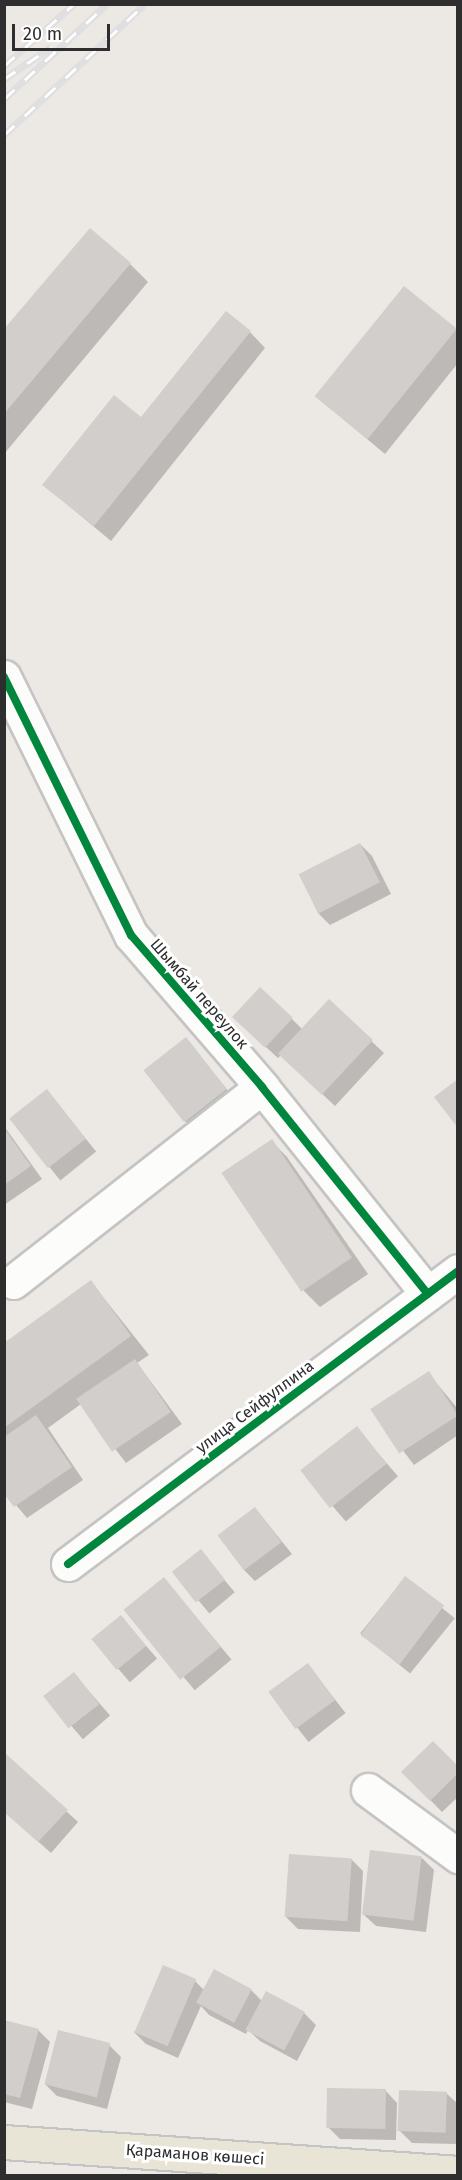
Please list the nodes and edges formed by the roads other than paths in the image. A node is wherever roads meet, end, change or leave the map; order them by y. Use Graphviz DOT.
graph roads {
  1 [pos="4,676"];
  2 [pos="262,1087"];
  3 [pos="458,1271"];
  4 [pos="13,1282"];
  5 [pos="428,1294"];
  6 [pos="68,1564"];
  7 [pos="368,1790"];
  8 [pos="458,1856"];
  9 [pos="4,2142"];
  10 [pos="458,2173"];
  1 -- 2 [label="street, Шымбай переулок"];
  2 -- 4 [label="street"];
  2 -- 5 [label="street, Шымбай переулок"];
  3 -- 5 [label="street, улица Сейфуллина"];
  5 -- 6 [label="street, улица Сейфуллина"];
  7 -- 8 [label="street"];
  9 -- 10 [label="main road, Қараманов көшесі"];
}
